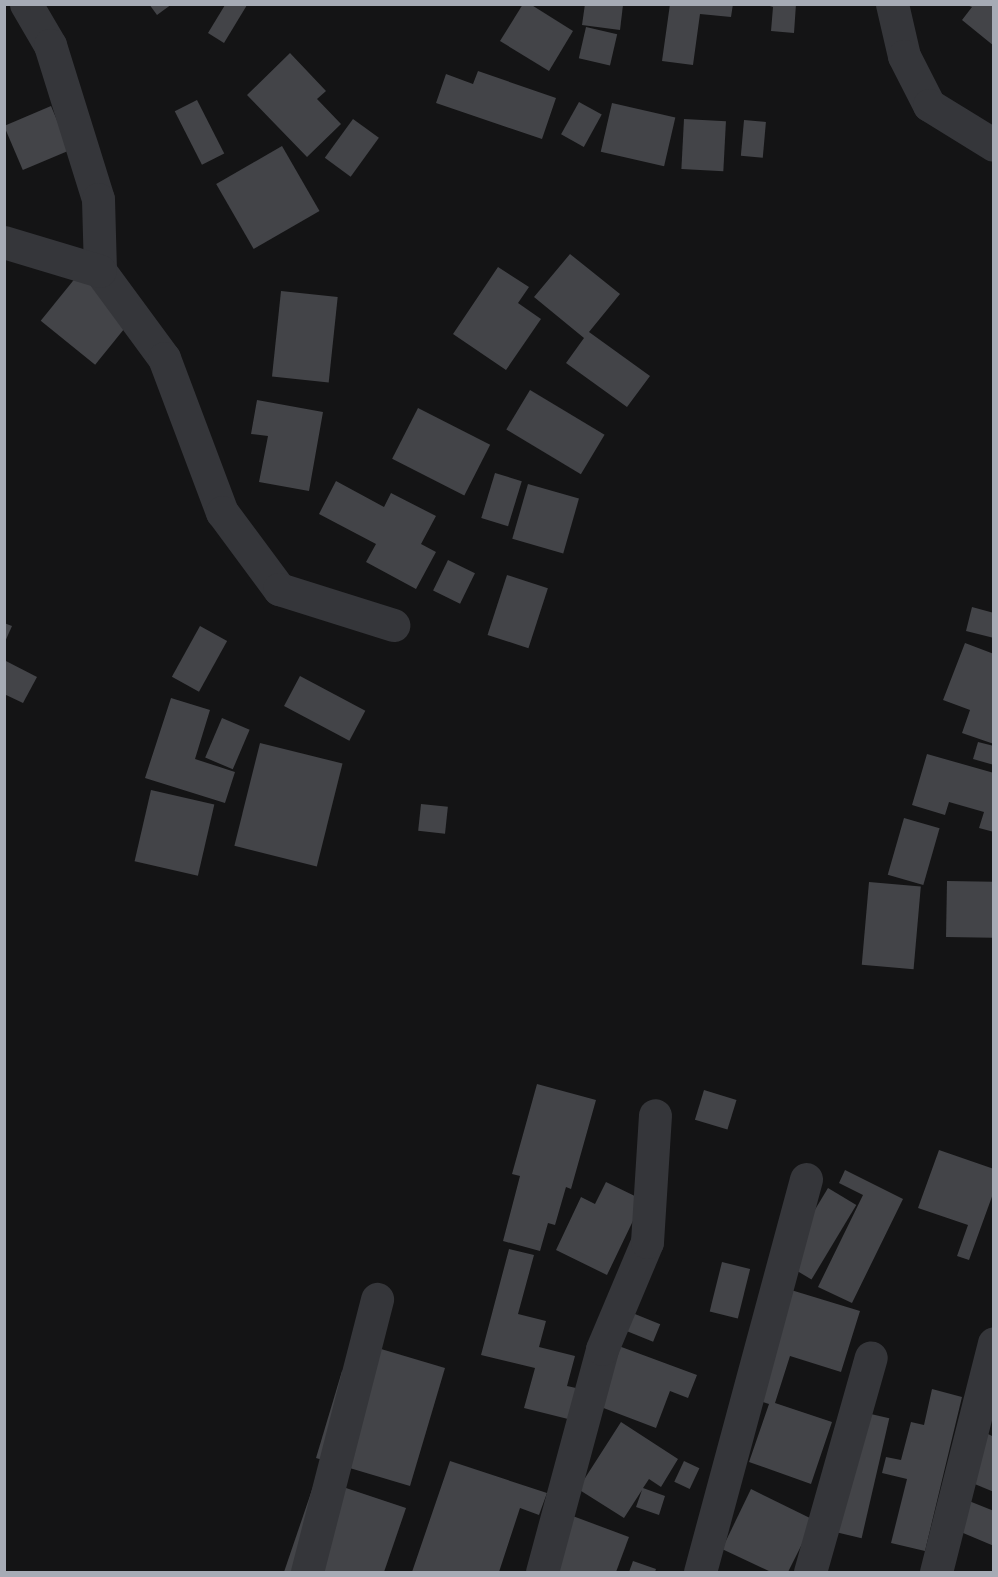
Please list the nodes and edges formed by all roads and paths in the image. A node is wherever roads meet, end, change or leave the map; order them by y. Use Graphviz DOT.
graph roads {
  1 [pos="26,4"];
  2 [pos="892,4"];
  3 [pos="993,144"];
  4 [pos="4,242"];
  5 [pos="100,271"];
  6 [pos="393,626"];
  7 [pos="655,1115"];
  8 [pos="806,1179"];
  9 [pos="377,1299"];
  10 [pos="993,1343"];
  11 [pos="871,1357"];
  12 [pos="307,1572"];
  13 [pos="542,1572"];
  14 [pos="700,1572"];
  15 [pos="810,1572"];
  16 [pos="936,1572"];
  1 -- 5 [label="street"];
  2 -- 3 [label="street"];
  4 -- 5 [label="street"];
  5 -- 6 [label="street"];
  7 -- 13 [label="street"];
  8 -- 14 [label="street"];
  9 -- 12 [label="street"];
  10 -- 16 [label="street"];
  11 -- 15 [label="street"];
}
